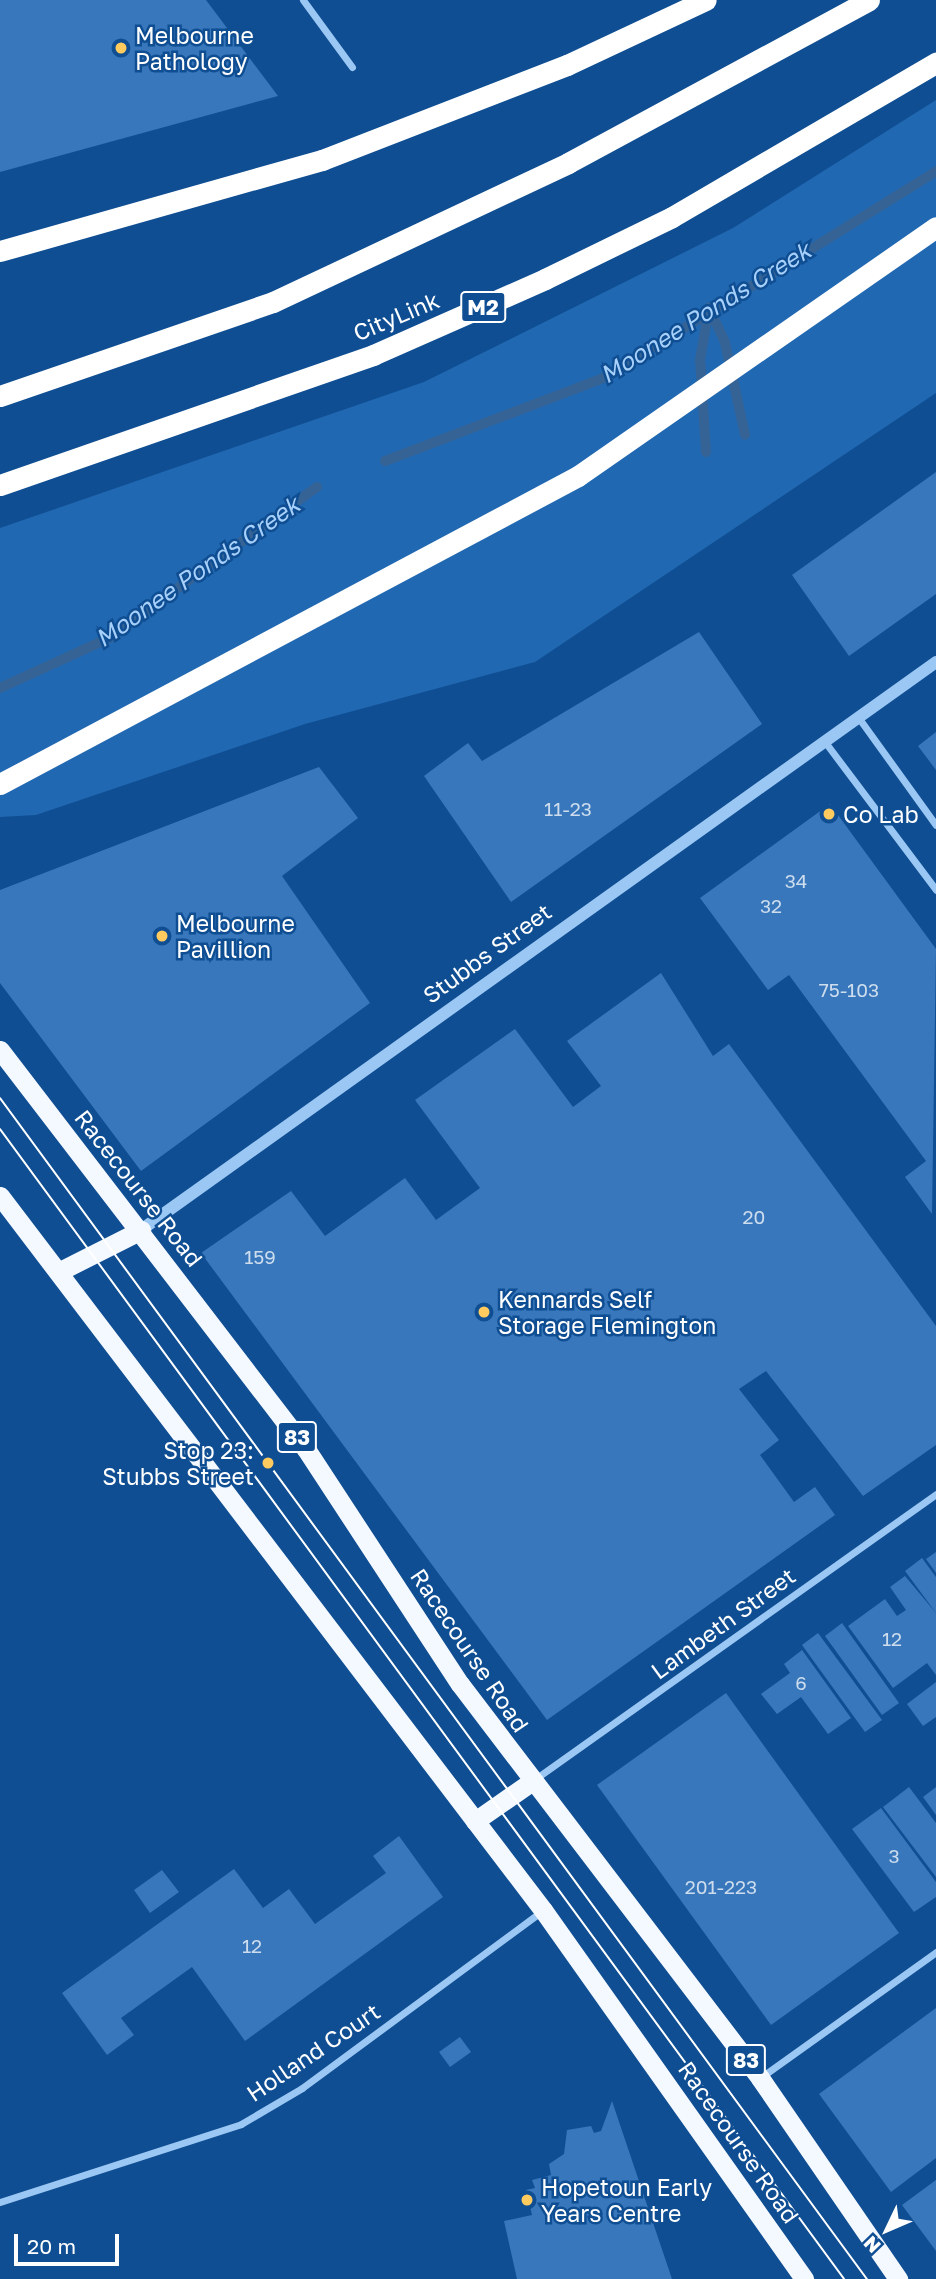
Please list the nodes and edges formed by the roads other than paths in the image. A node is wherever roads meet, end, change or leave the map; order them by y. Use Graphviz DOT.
graph roads {
  1 [pos="303,0"];
  2 [pos="706,0"];
  3 [pos="869,0"];
  4 [pos="936,63"];
  5 [pos="352,67"];
  6 [pos="936,228"];
  7 [pos="0,251"];
  8 [pos="0,396"];
  9 [pos="0,485"];
  10 [pos="936,662"];
  11 [pos="858,718"];
  12 [pos="825,742"];
  13 [pos="1,785"];
  14 [pos="936,825"];
  15 [pos="936,890"];
  16 [pos="0,1050"];
  17 [pos="0,1196"];
  18 [pos="141,1230"];
  19 [pos="60,1271"];
  20 [pos="936,1494"];
  21 [pos="531,1782"];
  22 [pos="475,1821"];
  23 [pos="543,1910"];
  24 [pos="936,1952"];
  25 [pos="760,2078"];
  26 [pos="0,2202"];
  27 [pos="804,2279"];
  28 [pos="898,2279"];
  1 -- 5 [label="street"];
  2 -- 7 [label="highway"];
  3 -- 8 [label="highway, bridge"];
  4 -- 9 [label="highway, CityLink / M2"];
  6 -- 13 [label="highway"];
  10 -- 11 [label="street, Stubbs Street"];
  11 -- 12 [label="street, Stubbs Street"];
  11 -- 14 [label="street"];
  12 -- 15 [label="street"];
  12 -- 18 [label="street, Stubbs Street"];
  16 -- 18 [label="highway, Racecourse Road / 83"];
  17 -- 19 [label="highway, Racecourse Road"];
  18 -- 19 [label="highway, Stubbs Street"];
  18 -- 21 [label="highway, Racecourse Road / 83"];
  19 -- 22 [label="highway, Racecourse Road"];
  20 -- 21 [label="street, Lambeth Street"];
  21 -- 22 [label="highway"];
  21 -- 25 [label="highway, Racecourse Road / 83"];
  22 -- 23 [label="highway, Racecourse Road"];
  23 -- 26 [label="street, Holland Court"];
  23 -- 27 [label="highway, Racecourse Road"];
  24 -- 25 [label="street"];
  25 -- 28 [label="highway, Racecourse Road / 83"];
}
